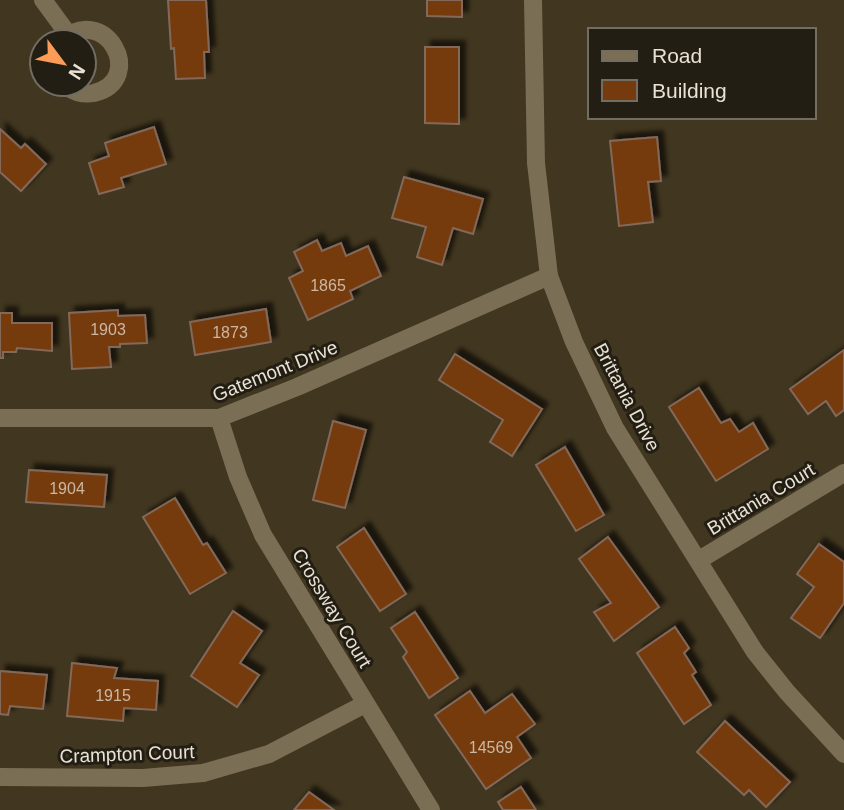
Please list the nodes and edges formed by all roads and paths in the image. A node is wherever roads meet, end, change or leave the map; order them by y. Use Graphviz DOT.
graph roads {
  1 [pos="43,0"];
  2 [pos="533,0"];
  3 [pos="58,28"];
  4 [pos="98,30"];
  5 [pos="98,92"];
  6 [pos="549,276"];
  7 [pos="0,418"];
  8 [pos="219,418"];
  9 [pos="844,473"];
  10 [pos="699,560"];
  11 [pos="365,704"];
  12 [pos="844,754"];
  13 [pos="0,777"];
  14 [pos="431,810"];
  1 -- 3 [label="street"];
  2 -- 6 [label="street, Brittania Drive"];
  4 -- 5 [label="street"];
  6 -- 8 [label="street, Gatemont Drive"];
  6 -- 10 [label="street, Brittania Drive"];
  7 -- 8 [label="street, Gatemont Drive"];
  8 -- 11 [label="street, Crossway Court"];
  9 -- 10 [label="street, Brittania Court"];
  10 -- 12 [label="street, Brittania Drive"];
  11 -- 13 [label="street, Crampton Court"];
  11 -- 14 [label="street, Crossway Court"];
}
